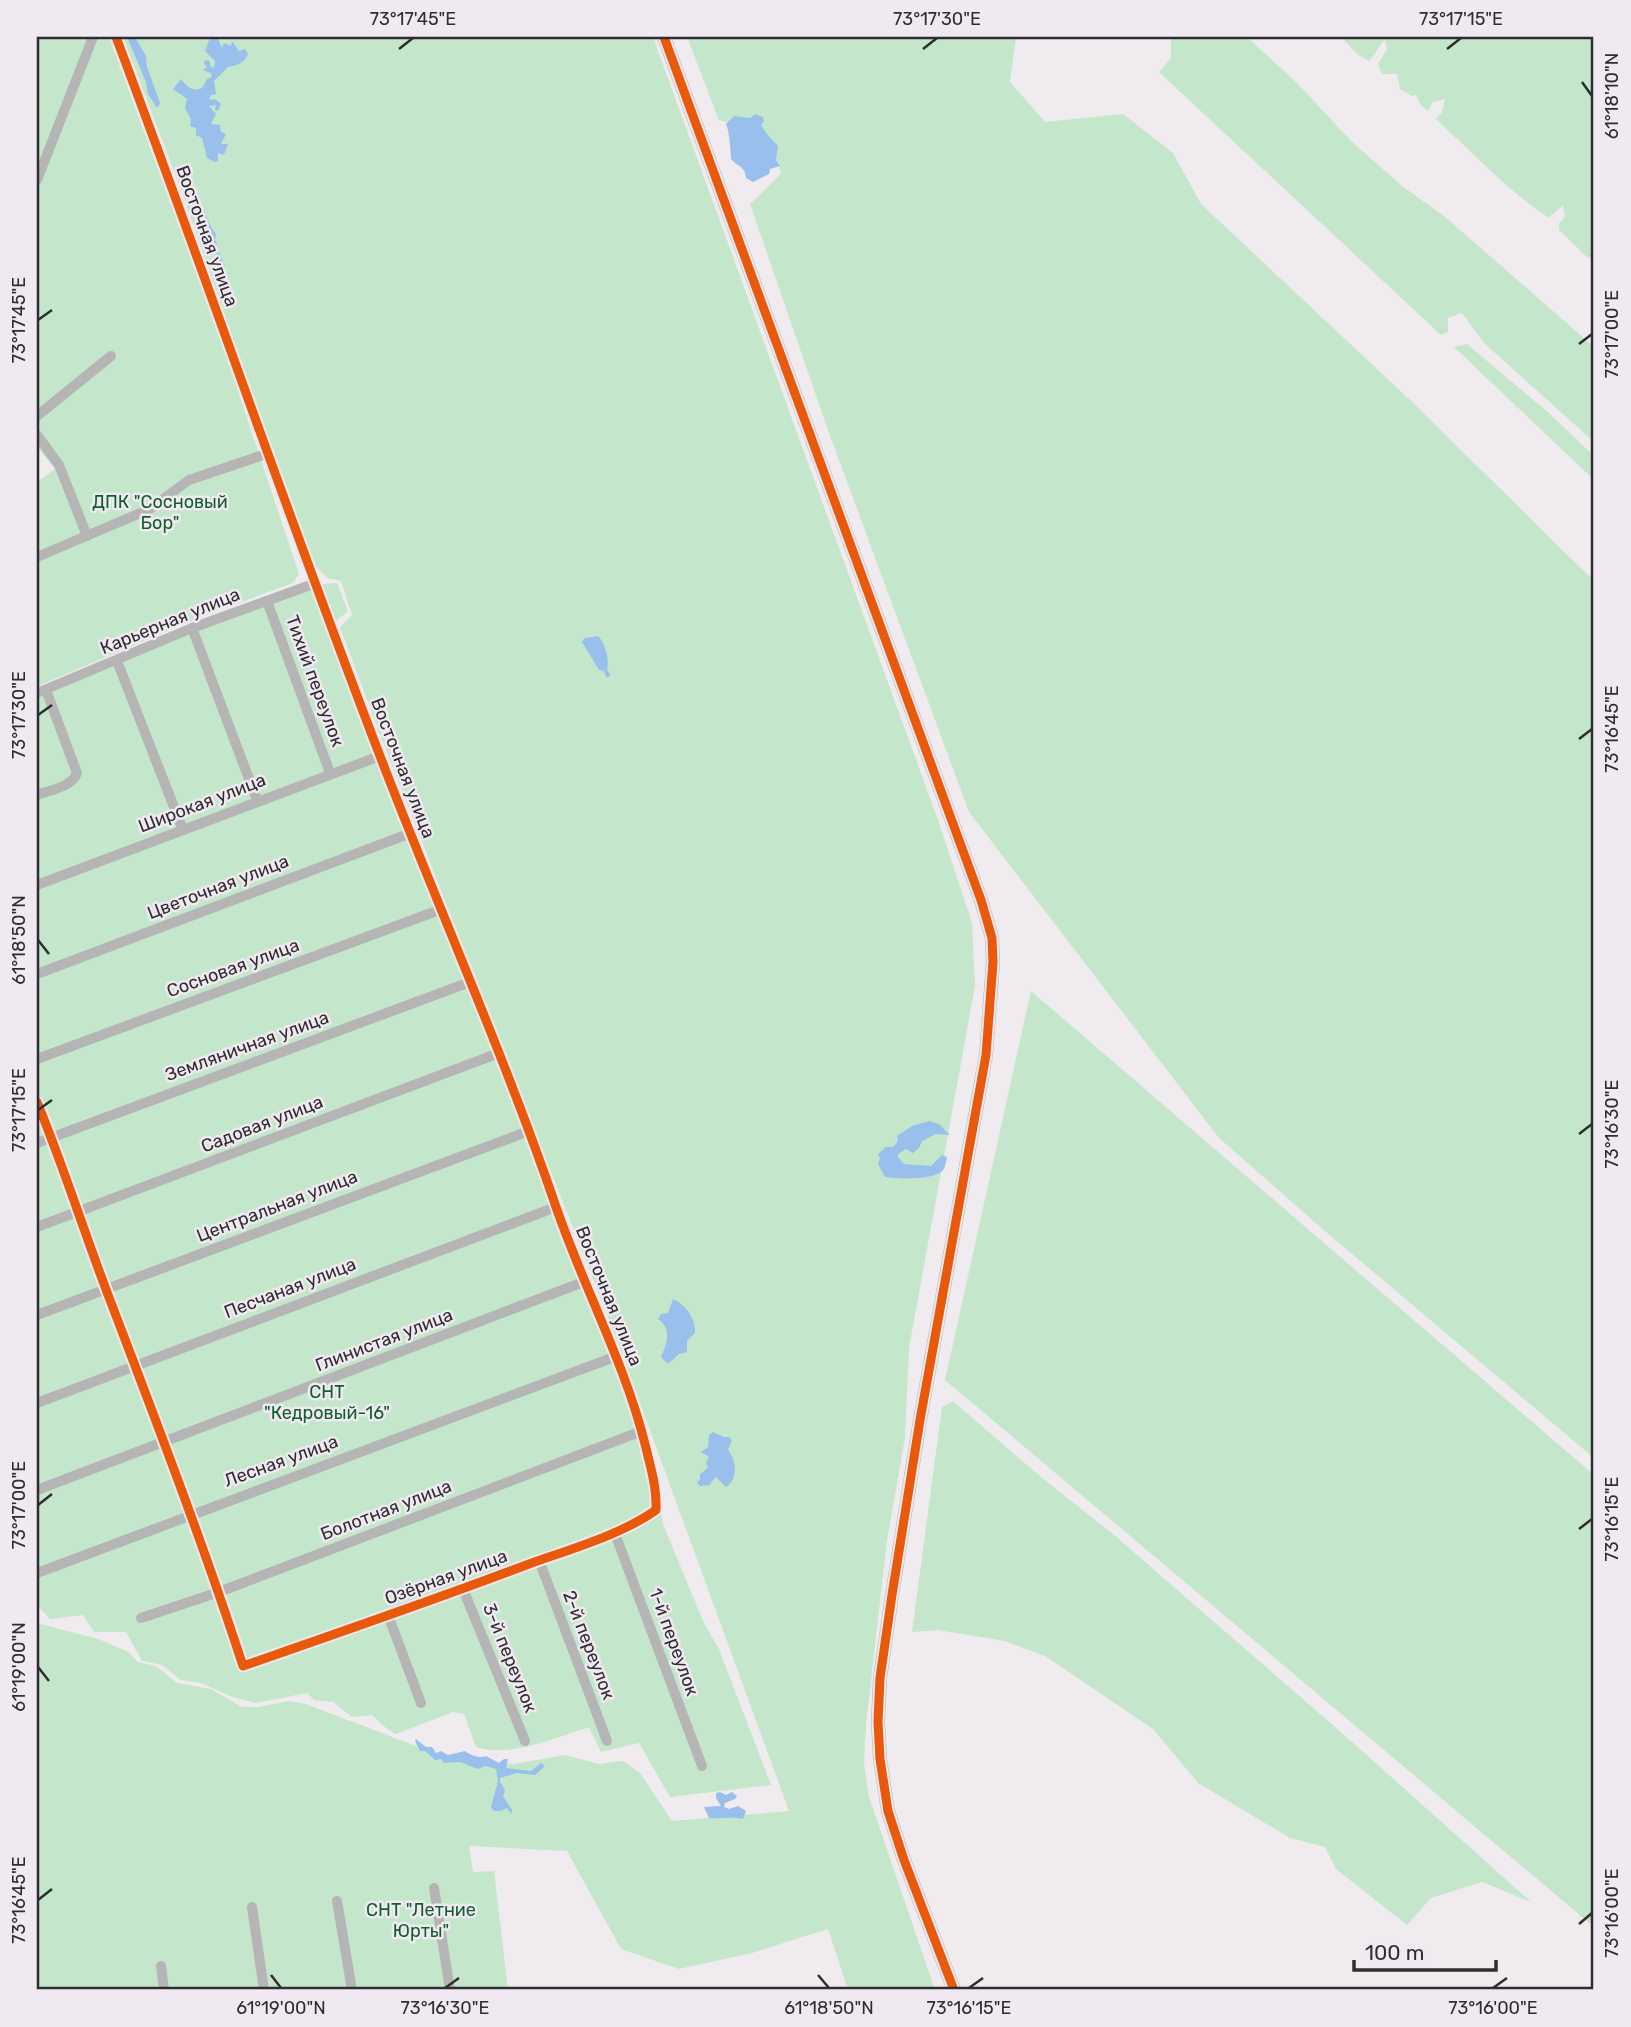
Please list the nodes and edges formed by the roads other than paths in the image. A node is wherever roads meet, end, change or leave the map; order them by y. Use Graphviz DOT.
graph roads {
  1 [pos="93,37"];
  2 [pos="116,37"];
  3 [pos="664,37"];
  4 [pos="37,180"];
  5 [pos="111,356"];
  6 [pos="37,416"];
  7 [pos="37,435"];
  8 [pos="266,454"];
  9 [pos="87,536"];
  10 [pos="37,557"];
  11 [pos="316,583"];
  12 [pos="267,601"];
  13 [pos="192,628"];
  14 [pos="117,661"];
  15 [pos="42,691"];
  16 [pos="380,756"];
  17 [pos="330,773"];
  18 [pos="37,795"];
  19 [pos="257,800"];
  20 [pos="183,830"];
  21 [pos="411,833"];
  22 [pos="37,885"];
  23 [pos="442,909"];
  24 [pos="37,974"];
  25 [pos="470,982"];
  26 [pos="499,1054"];
  27 [pos="37,1059"];
  28 [pos="37,1102"];
  29 [pos="529,1131"];
  30 [pos="51,1137"];
  31 [pos="37,1143"];
  32 [pos="556,1207"];
  33 [pos="79,1211"];
  34 [pos="37,1227"];
  35 [pos="586,1281"];
  36 [pos="106,1289"];
  37 [pos="37,1315"];
  38 [pos="617,1356"];
  39 [pos="135,1365"];
  40 [pos="37,1402"];
  41 [pos="642,1431"];
  42 [pos="163,1442"];
  43 [pos="37,1490"];
  44 [pos="656,1510"];
  45 [pos="190,1514"];
  46 [pos="614,1531"];
  47 [pos="539,1560"];
  48 [pos="37,1573"];
  49 [pos="463,1589"];
  50 [pos="219,1592"];
  51 [pos="388,1615"];
  52 [pos="141,1618"];
  53 [pos="421,1703"];
  54 [pos="525,1741"];
  55 [pos="607,1741"];
  56 [pos="702,1766"];
  57 [pos="434,1888"];
  58 [pos="337,1901"];
  59 [pos="252,1907"];
  60 [pos="161,1966"];
  61 [pos="164,1990"];
  62 [pos="264,1990"];
  63 [pos="352,1990"];
  64 [pos="450,1990"];
  65 [pos="954,1990"];
  1 -- 4 [label="street"];
  2 -- 8 [label="street, Восточная улица"];
  3 -- 65 [label="street"];
  5 -- 6 [label="street"];
  7 -- 9 [label="street"];
  8 -- 9 [label="street"];
  8 -- 11 [label="street, Восточная улица"];
  9 -- 10 [label="street"];
  11 -- 12 [label="street, Карьерная улица"];
  11 -- 16 [label="street, Восточная улица"];
  12 -- 13 [label="street, Карьерная улица"];
  12 -- 17 [label="street, Тихий переулок"];
  13 -- 14 [label="street, Карьерная улица"];
  13 -- 19 [label="street"];
  14 -- 15 [label="street, Карьерная улица"];
  14 -- 20 [label="street"];
  15 -- 18 [label="street"];
  16 -- 17 [label="street, Широкая улица"];
  16 -- 21 [label="street, Восточная улица"];
  17 -- 19 [label="street, Широкая улица"];
  19 -- 20 [label="street, Широкая улица"];
  20 -- 22 [label="street, Широкая улица"];
  21 -- 23 [label="street, Восточная улица"];
  21 -- 24 [label="street, Цветочная улица"];
  23 -- 25 [label="street, Восточная улица"];
  23 -- 27 [label="street, Сосновая улица"];
  25 -- 26 [label="street, Восточная улица"];
  25 -- 30 [label="street, Земляничная улица"];
  26 -- 29 [label="street, Восточная улица"];
  26 -- 33 [label="street, Садовая улица"];
  28 -- 30 [label="street"];
  29 -- 32 [label="street, Восточная улица"];
  29 -- 36 [label="street, Центральная улица"];
  30 -- 31 [label="street, Земляничная улица"];
  30 -- 33 [label="street"];
  32 -- 35 [label="street, Восточная улица"];
  32 -- 39 [label="street, Песчаная улица"];
  33 -- 34 [label="street, Садовая улица"];
  33 -- 36 [label="street"];
  35 -- 38 [label="street, Восточная улица"];
  35 -- 42 [label="street, Глинистая улица"];
  36 -- 37 [label="street, Центральная улица"];
  36 -- 39 [label="street"];
  38 -- 41 [label="street, Восточная улица"];
  38 -- 45 [label="street, Лесная улица"];
  39 -- 40 [label="street, Песчаная улица"];
  39 -- 42 [label="street"];
  41 -- 44 [label="street, Восточная улица"];
  41 -- 50 [label="street, Болотная улица"];
  42 -- 43 [label="street, Глинистая улица"];
  42 -- 45 [label="street"];
  44 -- 46 [label="street, Озёрная улица"];
  45 -- 48 [label="street, Лесная улица"];
  45 -- 50 [label="street"];
  46 -- 47 [label="street, Озёрная улица"];
  46 -- 56 [label="street, 1-й переулок"];
  47 -- 49 [label="street, Озёрная улица"];
  47 -- 55 [label="street, 2-й переулок"];
  49 -- 51 [label="street, Озёрная улица"];
  49 -- 54 [label="street, 3-й переулок"];
  50 -- 51 [label="street, Озёрная улица"];
  50 -- 52 [label="street, Болотная улица"];
  51 -- 53 [label="street"];
  57 -- 64 [label="street"];
  58 -- 63 [label="street"];
  59 -- 62 [label="street"];
  60 -- 61 [label="street"];
}
